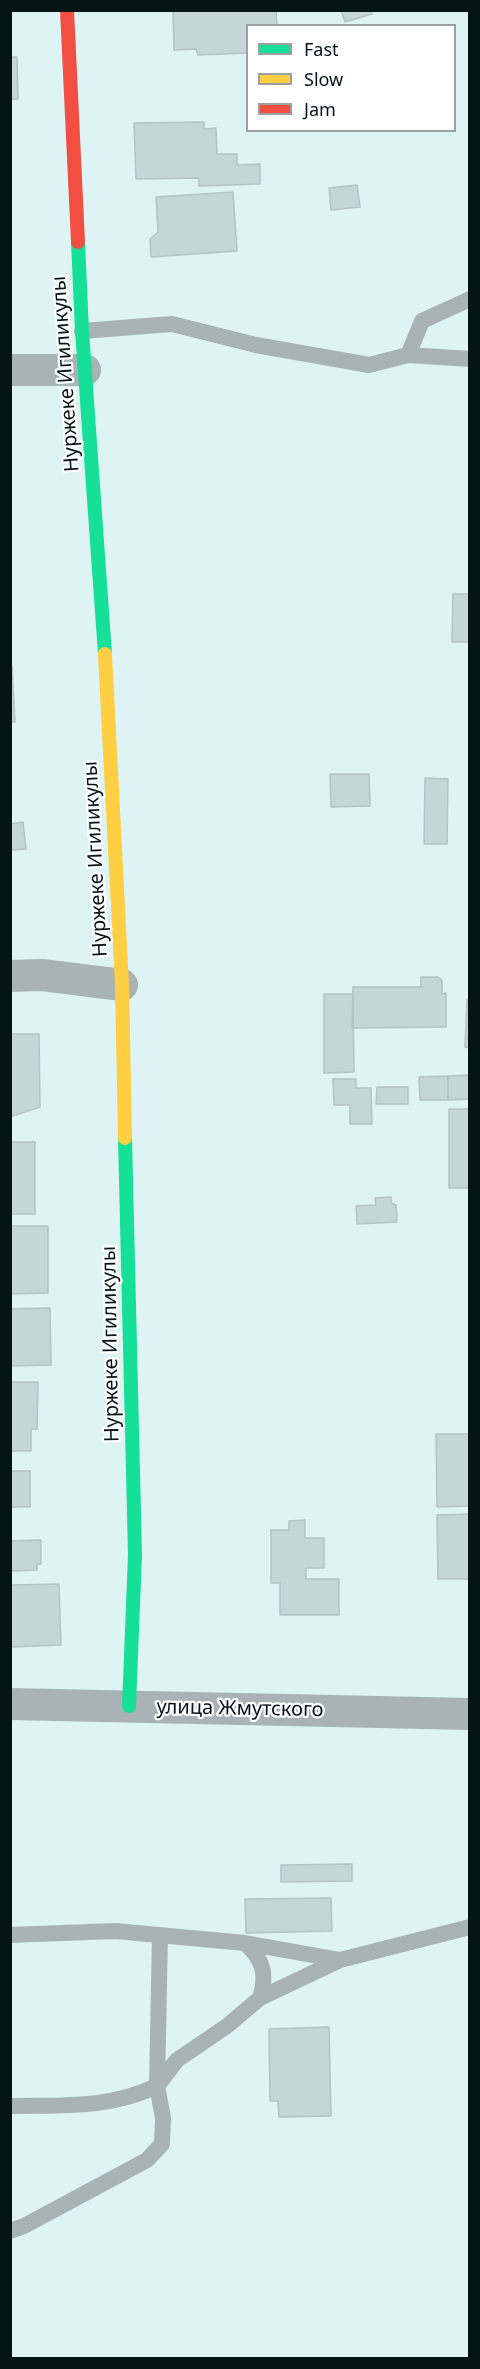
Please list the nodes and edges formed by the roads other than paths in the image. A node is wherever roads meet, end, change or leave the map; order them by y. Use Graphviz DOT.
graph roads {
  1 [pos="67,10"];
  2 [pos="470,298"];
  3 [pos="82,331"];
  4 [pos="408,355"];
  5 [pos="470,359"];
  6 [pos="10,370"];
  7 [pos="85,370"];
  8 [pos="10,976"];
  9 [pos="122,985"];
  10 [pos="10,1704"];
  11 [pos="129,1706"];
  12 [pos="470,1714"];
  13 [pos="470,1927"];
  14 [pos="10,1935"];
  15 [pos="160,1936"];
  16 [pos="245,1943"];
  17 [pos="340,1960"];
  18 [pos="260,1998"];
  19 [pos="157,2086"];
  20 [pos="10,2106"];
  21 [pos="10,2231"];
  1 -- 3 [label="street, Нуржеке Игиликулы"];
  2 -- 4 [label="lane"];
  3 -- 4 [label="lane"];
  3 -- 7 [label="street, Нуржеке Игиликулы"];
  4 -- 5 [label="lane"];
  6 -- 7 [label="street"];
  7 -- 9 [label="street, Нуржеке Игиликулы"];
  8 -- 9 [label="street"];
  9 -- 11 [label="street, Нуржеке Игиликулы"];
  10 -- 11 [label="street, улица Жмутского"];
  11 -- 12 [label="street, улица Жмутского"];
  13 -- 17 [label="lane"];
  14 -- 15 [label="lane"];
  15 -- 16 [label="lane"];
  15 -- 19 [label="lane"];
  16 -- 17 [label="lane"];
  16 -- 18 [label="lane"];
  17 -- 18 [label="lane"];
  18 -- 19 [label="lane"];
  19 -- 20 [label="lane"];
  19 -- 21 [label="lane"];
}
